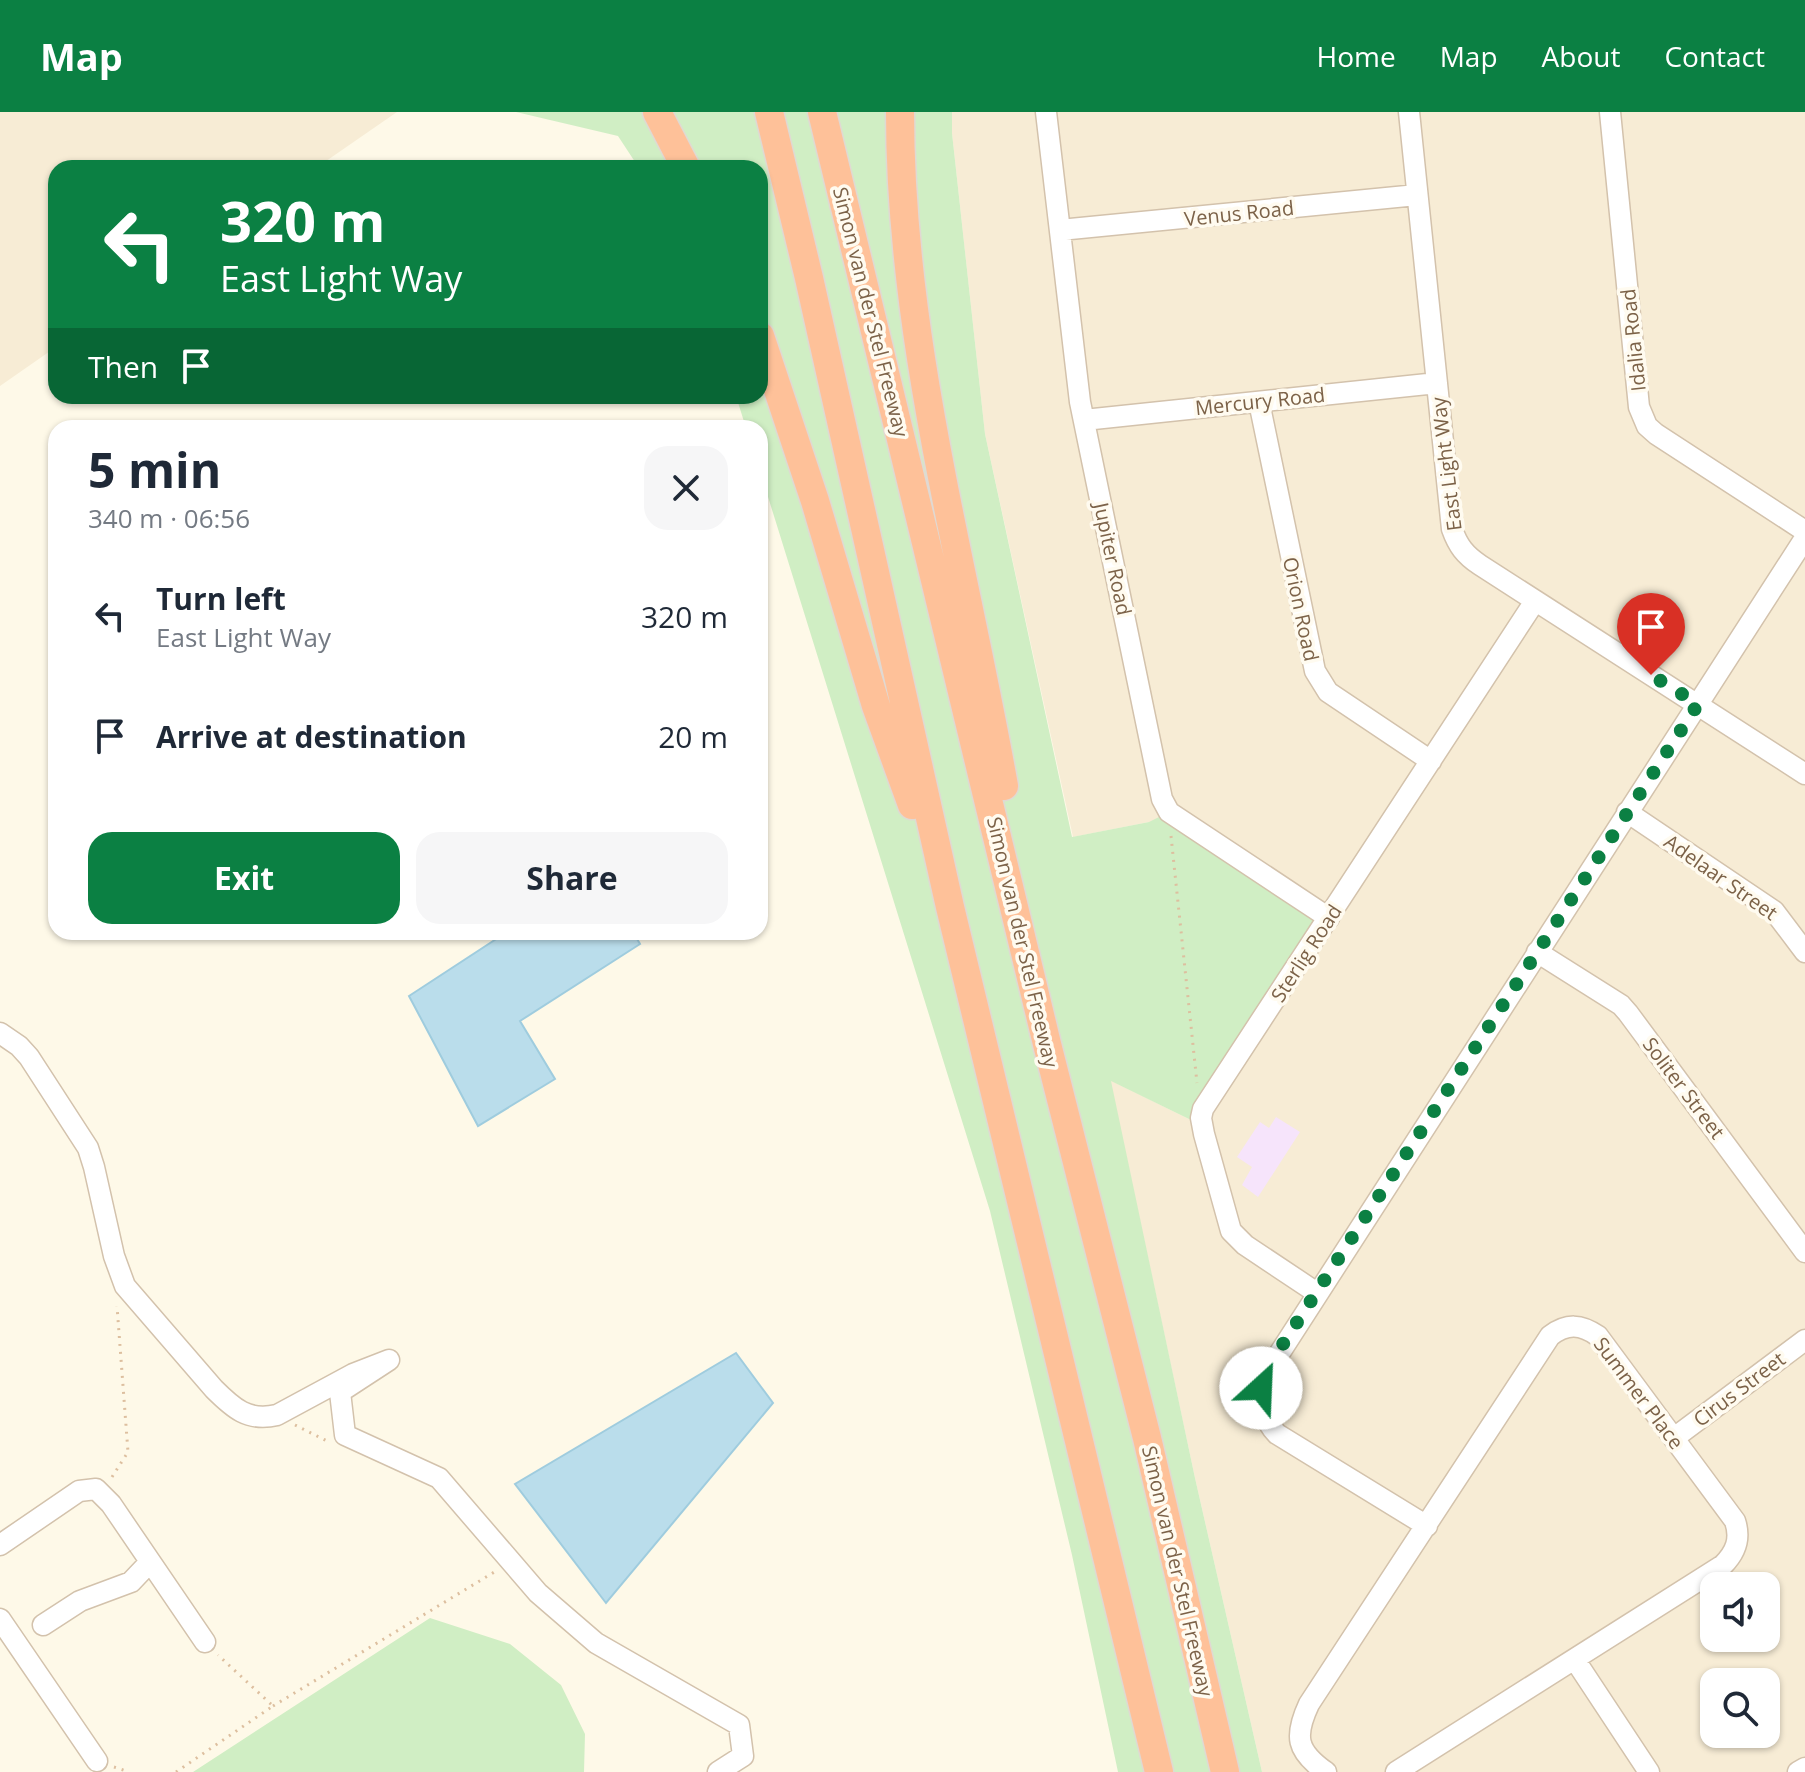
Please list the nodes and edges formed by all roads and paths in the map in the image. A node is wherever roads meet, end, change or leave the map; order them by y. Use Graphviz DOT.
graph roads {
  1 [pos="657,112"];
  2 [pos="769,112"];
  3 [pos="822,112"];
  4 [pos="900,112"];
  5 [pos="1046,112"];
  6 [pos="1409,112"];
  7 [pos="1610,112"];
  8 [pos="682,160"];
  9 [pos="1417,195"];
  10 [pos="1060,230"];
  11 [pos="768,360"];
  12 [pos="1437,383"];
  13 [pos="1259,402"];
  14 [pos="1084,420"];
  15 [pos="1805,531"];
  16 [pos="1805,538"];
  17 [pos="1535,601"];
  18 [pos="1698,704"];
  19 [pos="1431,761"];
  20 [pos="1805,774"];
  21 [pos="1169,812"];
  22 [pos="1627,812"];
  23 [pos="950,907"];
  24 [pos="1329,918"];
  25 [pos="1018,920"];
  26 [pos="1537,952"];
  27 [pos="1805,952"];
  28 [pos="0,1033"];
  29 [pos="1201,1118"];
  30 [pos="1805,1252"];
  31 [pos="125,1286"];
  32 [pos="1317,1293"];
  33 [pos="1805,1340"];
  34 [pos="277,1415"];
  35 [pos="1674,1438"];
  36 [pos="331,1443"];
  37 [pos="101,1493"];
  38 [pos="1427,1526"];
  39 [pos="0,1545"];
  40 [pos="150,1562"];
  41 [pos="496,1571"];
  42 [pos="0,1619"];
  43 [pos="43,1625"];
  44 [pos="205,1642"];
  45 [pos="1575,1660"];
  46 [pos="273,1706"];
  47 [pos="97,1761"];
  48 [pos="1805,1768"];
  49 [pos="176,1772"];
  50 [pos="718,1772"];
  51 [pos="1159,1772"];
  52 [pos="1225,1772"];
  53 [pos="1326,1772"];
  54 [pos="1396,1772"];
  55 [pos="1649,1772"];
  56 [pos="1798,1772"];
  1 -- 8 [label="highway"];
  2 -- 23 [label="highway"];
  3 -- 25 [label="highway, Simon van der Stel Freeway"];
  4 -- 25 [label="highway"];
  5 -- 10 [label="street, Jupiter Road"];
  6 -- 9 [label="street, East Light Way"];
  7 -- 15 [label="street, Idalia Road"];
  9 -- 10 [label="street, Venus Road"];
  9 -- 12 [label="street, East Light Way"];
  10 -- 14 [label="street, Jupiter Road"];
  11 -- 23 [label="highway"];
  12 -- 13 [label="street, Mercury Road"];
  12 -- 17 [label="street, East Light Way"];
  13 -- 14 [label="street, Mercury Road"];
  13 -- 19 [label="street, Orion Road"];
  14 -- 21 [label="street, Jupiter Road"];
  16 -- 18 [label="street"];
  17 -- 18 [label="street, East Light Way"];
  17 -- 19 [label="street, Sterlig Road"];
  18 -- 20 [label="street, East Light Way"];
  18 -- 22 [label="street"];
  19 -- 24 [label="street, Sterlig Road"];
  21 -- 24 [label="street"];
  21 -- 29 [label="path"];
  22 -- 26 [label="street"];
  22 -- 27 [label="street, Adelaar Street"];
  23 -- 51 [label="highway"];
  24 -- 29 [label="street, Sterlig Road"];
  25 -- 52 [label="highway, Simon van der Stel Freeway"];
  26 -- 30 [label="street, Soliter Street"];
  26 -- 32 [label="street"];
  28 -- 31 [label="street"];
  29 -- 32 [label="street"];
  31 -- 34 [label="street"];
  31 -- 37 [label="path"];
  32 -- 38 [label="street"];
  33 -- 35 [label="street, Cirus Street"];
  34 -- 36 [label="path"];
  34 -- 50 [label="street"];
  35 -- 38 [label="street, Summer Place"];
  35 -- 45 [label="street, Summer Place"];
  37 -- 39 [label="street"];
  37 -- 40 [label="street"];
  38 -- 53 [label="street, Summer Place"];
  40 -- 43 [label="street"];
  40 -- 44 [label="street"];
  41 -- 46 [label="path"];
  42 -- 47 [label="street"];
  44 -- 46 [label="path"];
  45 -- 54 [label="street, Summer Place"];
  45 -- 55 [label="street"];
  46 -- 49 [label="path"];
  48 -- 56 [label="street"];
}
